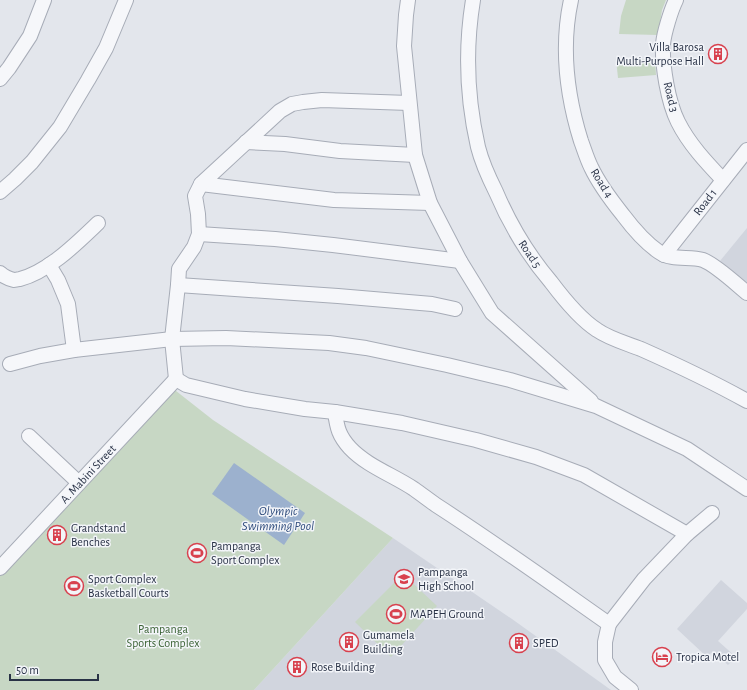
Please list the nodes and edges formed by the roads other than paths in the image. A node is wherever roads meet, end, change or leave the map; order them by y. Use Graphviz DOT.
graph roads {
  1 [pos="44,0"];
  2 [pos="126,0"];
  3 [pos="408,0"];
  4 [pos="472,0"];
  5 [pos="571,0"];
  6 [pos="676,0"];
  7 [pos="0,78"];
  8 [pos="409,103"];
  9 [pos="246,142"];
  10 [pos="747,150"];
  11 [pos="415,155"];
  12 [pos="723,180"];
  13 [pos="201,184"];
  14 [pos="0,192"];
  15 [pos="430,203"];
  16 [pos="98,223"];
  17 [pos="199,234"];
  18 [pos="664,255"];
  19 [pos="460,261"];
  20 [pos="48,265"];
  21 [pos="0,273"];
  22 [pos="178,285"];
  23 [pos="747,293"];
  24 [pos="455,309"];
  25 [pos="172,339"];
  26 [pos="74,350"];
  27 [pos="10,364"];
  28 [pos="176,379"];
  29 [pos="747,401"];
  30 [pos="596,406"];
  31 [pos="335,412"];
  32 [pos="29,436"];
  33 [pos="79,483"];
  34 [pos="747,489"];
  35 [pos="712,513"];
  36 [pos="687,534"];
  37 [pos="0,567"];
  38 [pos="609,624"];
  39 [pos="631,690"];
  1 -- 7 [label="street"];
  2 -- 14 [label="street"];
  3 -- 8 [label="street"];
  4 -- 29 [label="street, Road 5"];
  5 -- 18 [label="street, Road 4"];
  6 -- 12 [label="street, Road 3"];
  8 -- 9 [label="street"];
  8 -- 11 [label="street"];
  9 -- 11 [label="street"];
  9 -- 13 [label="street"];
  10 -- 12 [label="street, Road 1"];
  11 -- 15 [label="street"];
  12 -- 18 [label="street, Road 1"];
  13 -- 15 [label="street"];
  13 -- 17 [label="street"];
  15 -- 19 [label="street"];
  16 -- 20 [label="street"];
  17 -- 19 [label="street"];
  17 -- 22 [label="street"];
  18 -- 23 [label="street, Road 4"];
  19 -- 30 [label="street"];
  20 -- 21 [label="street"];
  20 -- 26 [label="street"];
  22 -- 24 [label="street"];
  22 -- 25 [label="street"];
  25 -- 26 [label="street"];
  25 -- 28 [label="street"];
  25 -- 30 [label="street"];
  26 -- 27 [label="street"];
  28 -- 31 [label="street"];
  28 -- 33 [label="street, A. Mabini Street"];
  30 -- 34 [label="street"];
  31 -- 36 [label="street"];
  31 -- 38 [label="street"];
  32 -- 33 [label="street"];
  33 -- 37 [label="street, A. Mabini Street"];
  35 -- 36 [label="street"];
  36 -- 38 [label="street"];
  38 -- 39 [label="street"];
}
